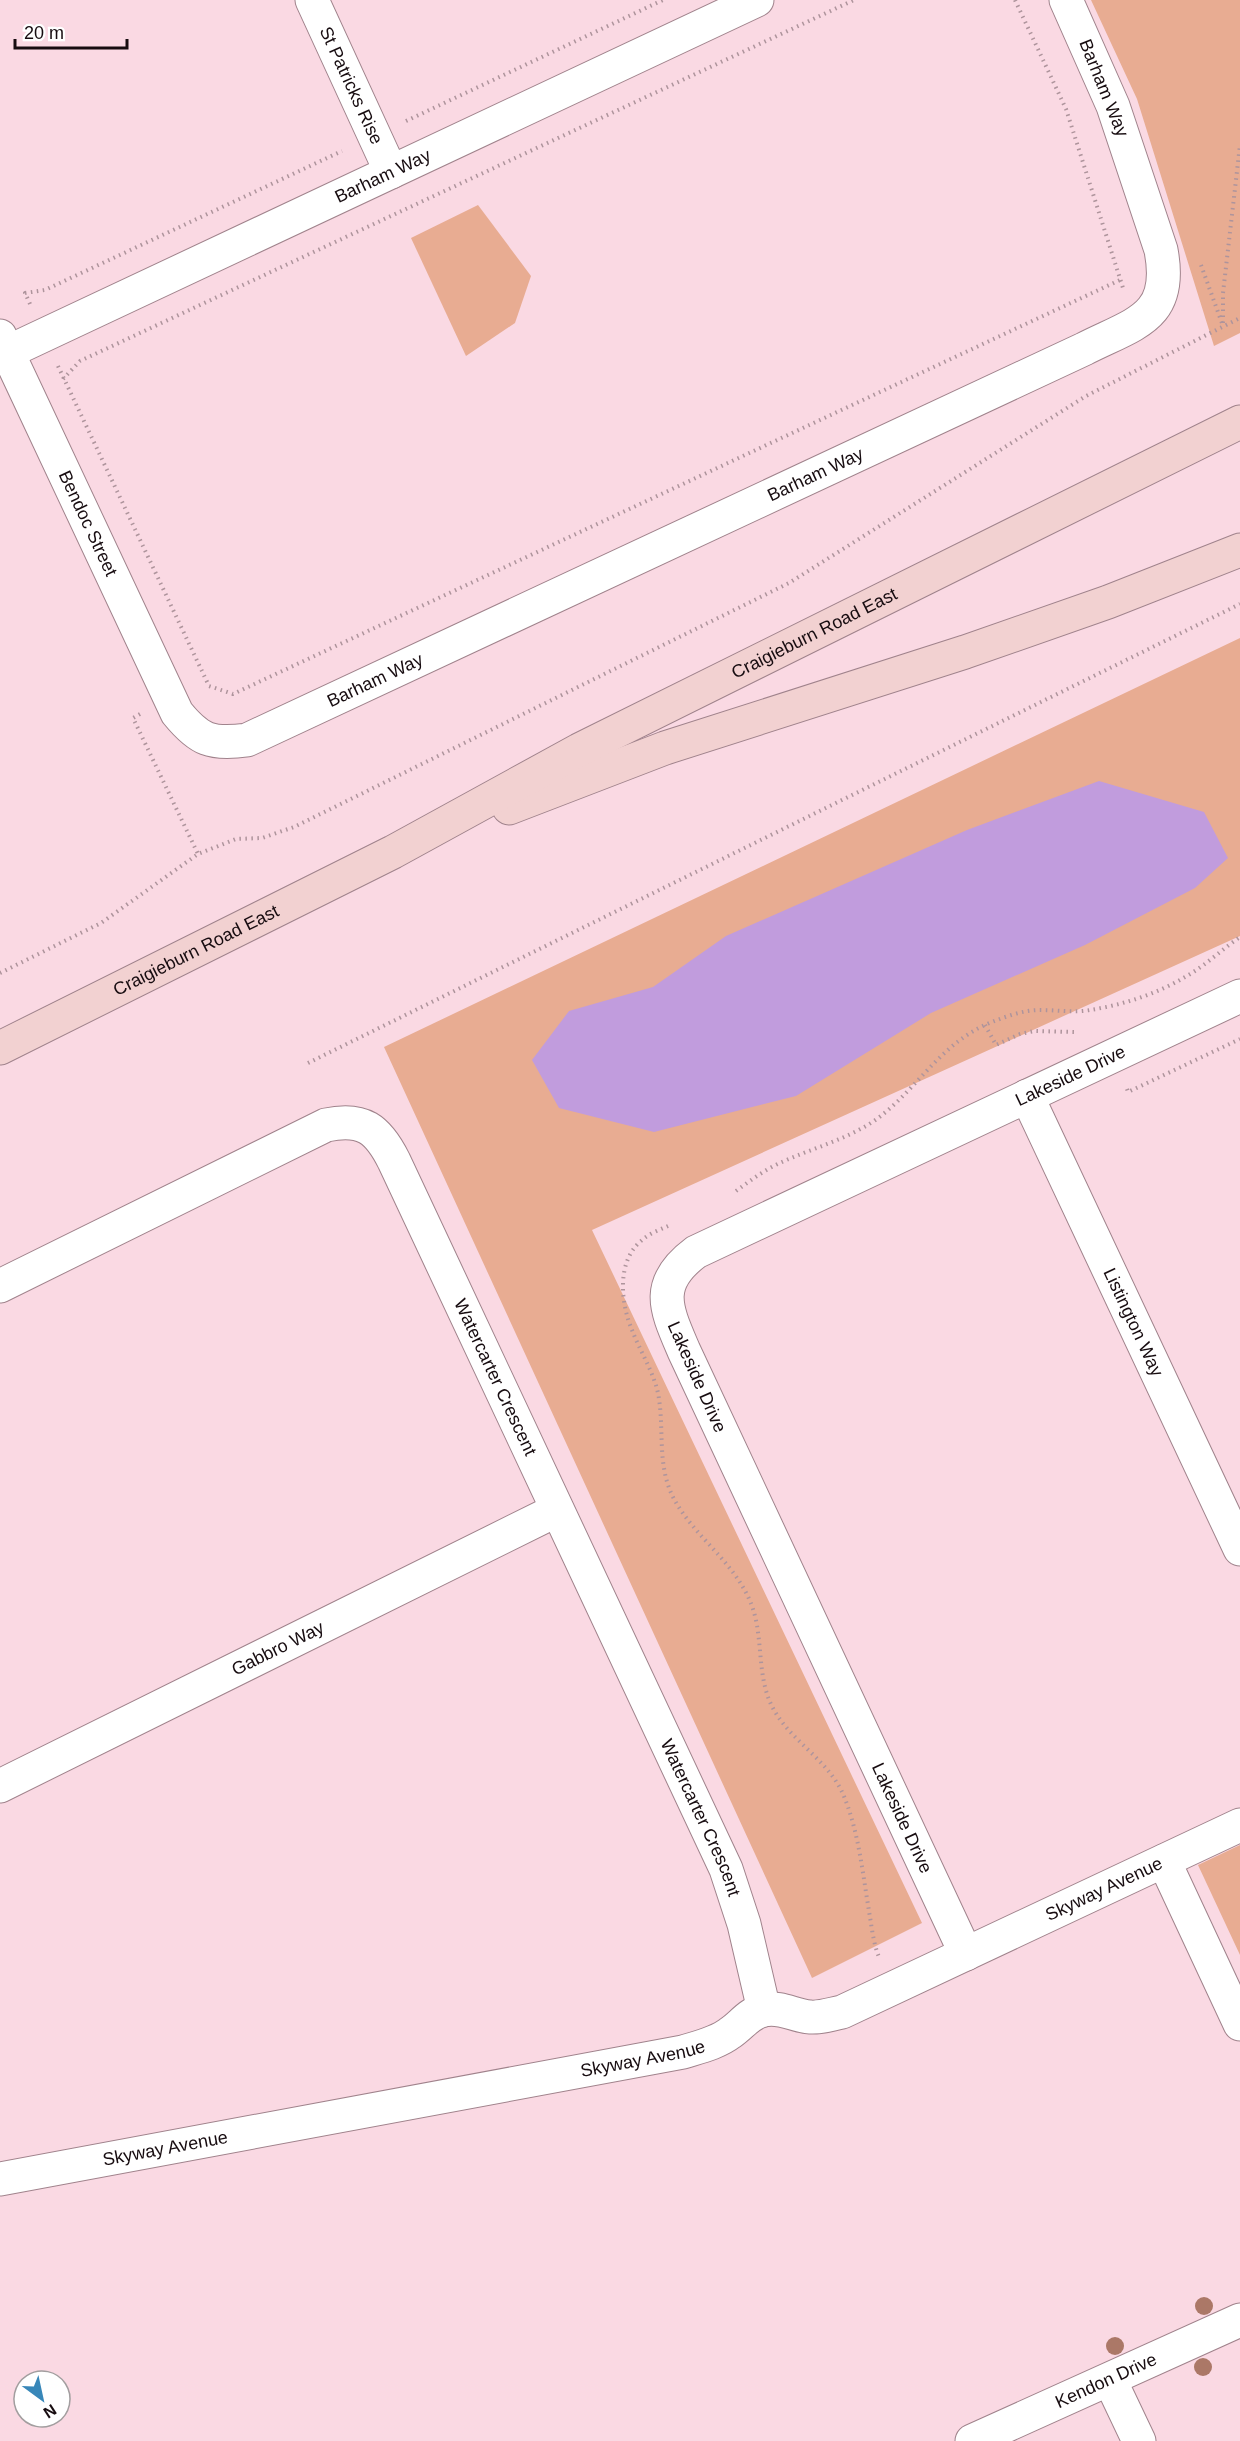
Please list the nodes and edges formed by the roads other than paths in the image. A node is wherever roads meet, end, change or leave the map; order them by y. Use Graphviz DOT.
graph roads {
  1 [pos="312,0"];
  2 [pos="757,0"];
  3 [pos="1066,0"];
  4 [pos="391,172"];
  5 [pos="4,344"];
  6 [pos="1240,422"];
  7 [pos="1240,550"];
  8 [pos="177,712"];
  9 [pos="393,852"];
  10 [pos="1240,996"];
  11 [pos="0,1048"];
  12 [pos="1027,1096"];
  13 [pos="0,1286"];
  14 [pos="557,1509"];
  15 [pos="1240,1550"];
  16 [pos="0,1786"];
  17 [pos="1240,1825"];
  18 [pos="1164,1861"];
  19 [pos="966,1954"];
  20 [pos="764,2010"];
  21 [pos="1240,2024"];
  22 [pos="0,2179"];
  23 [pos="1240,2320"];
  24 [pos="1110,2380"];
  25 [pos="972,2441"];
  26 [pos="1139,2441"];
  1 -- 4 [label="street, St Patricks Rise"];
  2 -- 4 [label="street, Barham Way"];
  3 -- 8 [label="street, Barham Way"];
  4 -- 5 [label="street, Barham Way"];
  5 -- 8 [label="street, Bendoc Street"];
  6 -- 9 [label="main road, Craigieburn Road East"];
  7 -- 9 [label="main road, Craigieburn Road East"];
  9 -- 11 [label="main road, Craigieburn Road East"];
  10 -- 12 [label="street, Lakeside Drive"];
  12 -- 15 [label="street, Listington Way"];
  12 -- 19 [label="street, Lakeside Drive"];
  13 -- 14 [label="street, Watercarter Crescent"];
  14 -- 16 [label="street, Gabbro Way"];
  14 -- 20 [label="street, Watercarter Crescent"];
  17 -- 18 [label="street, Skyway Avenue"];
  18 -- 19 [label="street, Skyway Avenue"];
  18 -- 21 [label="street"];
  19 -- 20 [label="street, Skyway Avenue"];
  20 -- 22 [label="street, Skyway Avenue"];
  23 -- 24 [label="street, Kendon Drive"];
  24 -- 25 [label="street, Kendon Drive"];
  24 -- 26 [label="street"];
}
